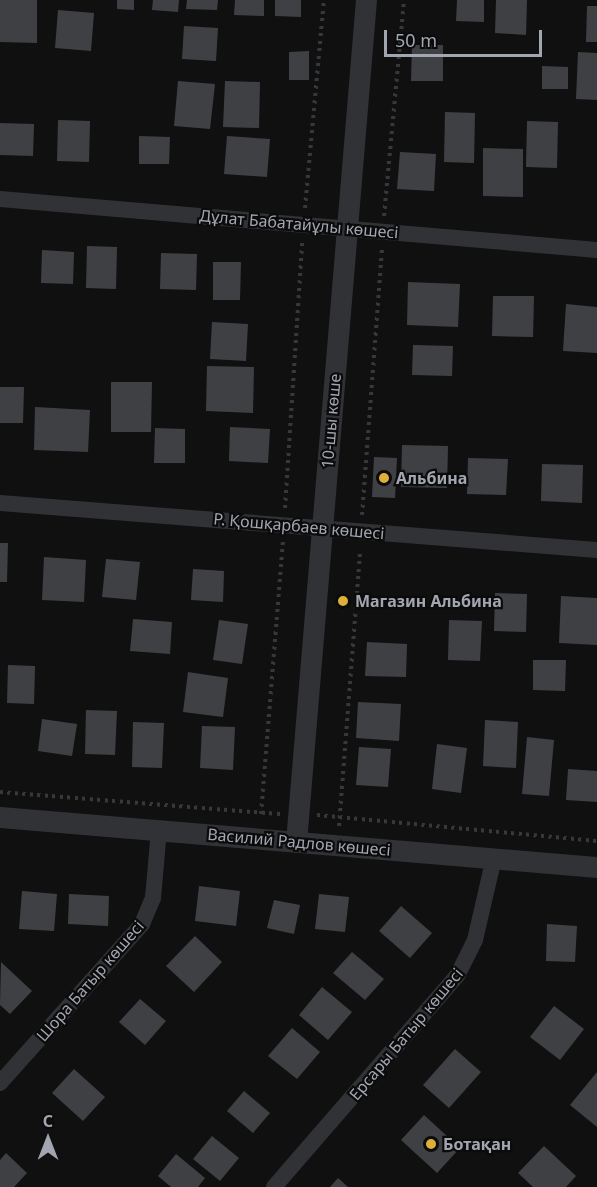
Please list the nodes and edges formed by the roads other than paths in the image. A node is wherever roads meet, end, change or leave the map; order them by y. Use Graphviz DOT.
graph roads {
  1 [pos="366,0"];
  2 [pos="0,199"];
  3 [pos="347,228"];
  4 [pos="597,250"];
  5 [pos="0,503"];
  6 [pos="322,528"];
  7 [pos="597,550"];
  8 [pos="0,817"];
  9 [pos="159,830"];
  10 [pos="296,842"];
  11 [pos="494,858"];
  12 [pos="597,867"];
  13 [pos="0,1083"];
  14 [pos="274,1187"];
  1 -- 3 [label="street, 10-шы көше"];
  2 -- 3 [label="street, Дұлат Бабатайұлы көшесі"];
  3 -- 4 [label="street, Дұлат Бабатайұлы көшесі"];
  3 -- 6 [label="street, 10-шы көше"];
  5 -- 6 [label="street, Р. Қошқарбаев көшесі"];
  6 -- 7 [label="street, Р. Қошқарбаев көшесі"];
  6 -- 10 [label="street, 10-шы көше"];
  8 -- 9 [label="street, Василий Радлов көшесі"];
  9 -- 10 [label="street, Василий Радлов көшесі"];
  9 -- 13 [label="street, Шора Батыр көшесі"];
  10 -- 11 [label="street, Василий Радлов көшесі"];
  11 -- 12 [label="street, Василий Радлов көшесі"];
  11 -- 14 [label="street, Ерсары Батыр көшесі"];
}
